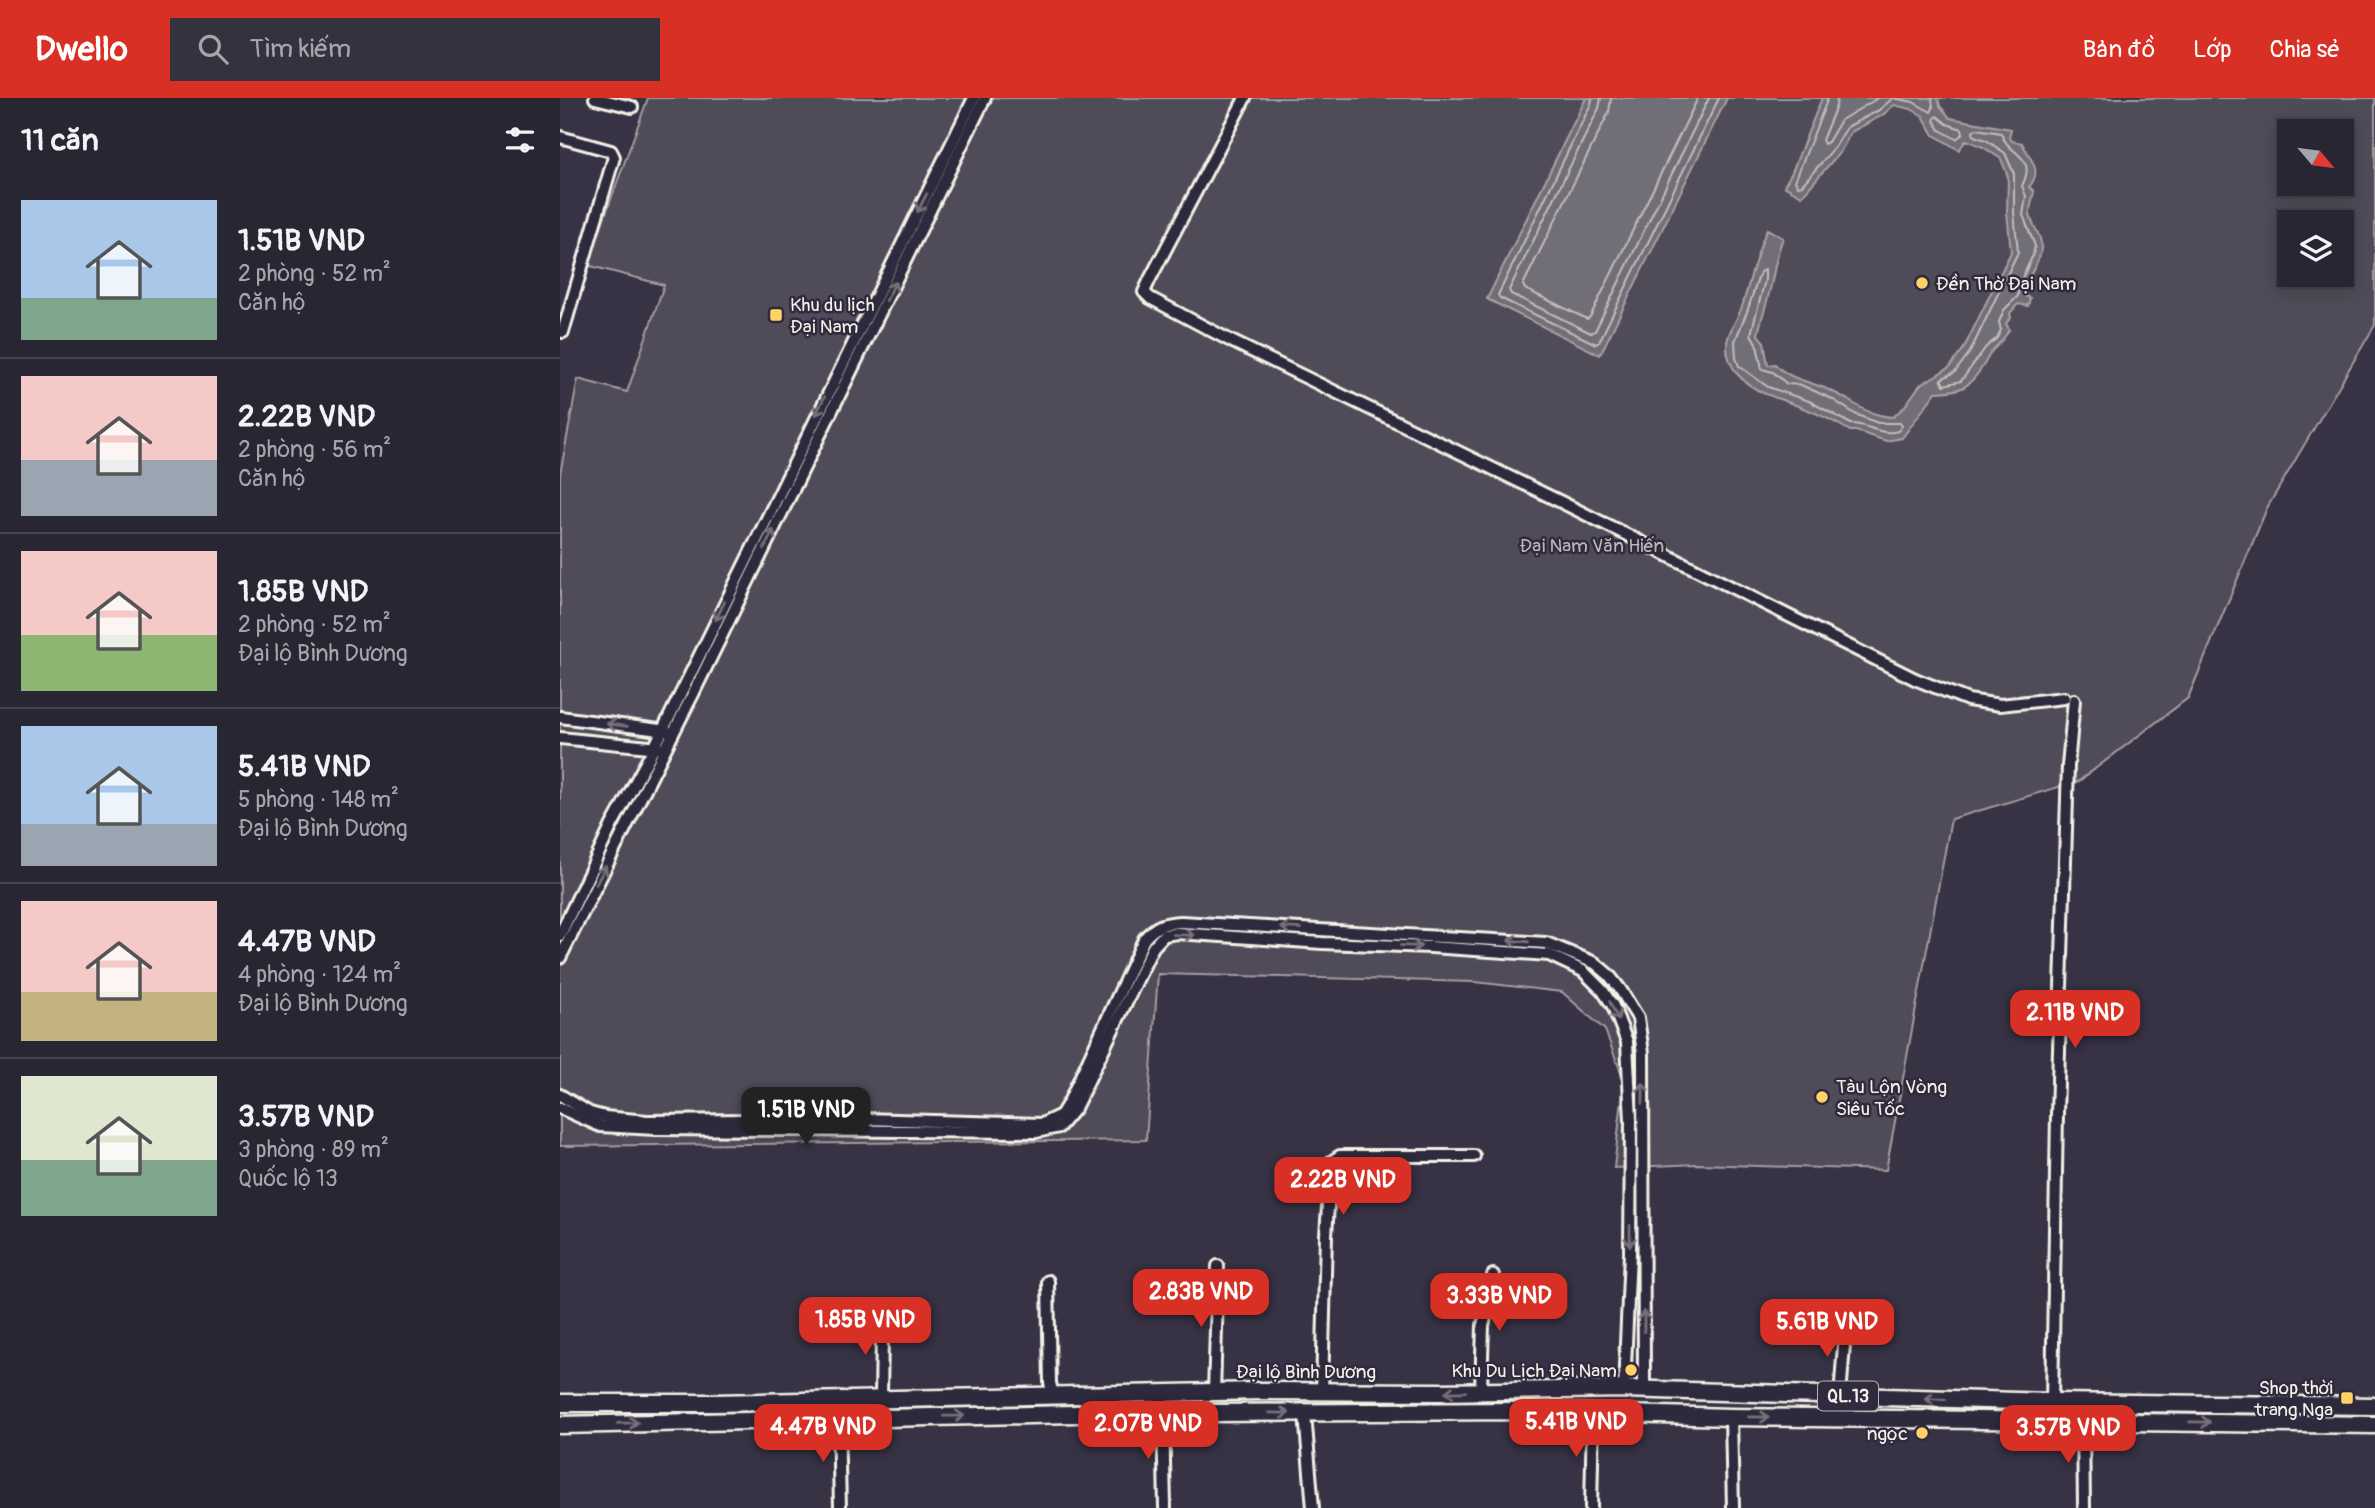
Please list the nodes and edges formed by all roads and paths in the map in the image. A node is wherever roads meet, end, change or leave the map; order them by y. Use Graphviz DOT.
graph roads {
  1 [pos="595,98"];
  2 [pos="974,98"];
  3 [pos="985,98"];
  4 [pos="1245,98"];
  5 [pos="632,107"];
  6 [pos="560,137"];
  7 [pos="564,332"];
  8 [pos="560,717"];
  9 [pos="661,731"];
  10 [pos="674,732"];
  11 [pos="560,738"];
  12 [pos="659,748"];
  13 [pos="560,935"];
  14 [pos="560,958"];
  15 [pos="560,1095"];
  16 [pos="560,1108"];
  17 [pos="1475,1156"];
  18 [pos="1218,1266"];
  19 [pos="1493,1275"];
  20 [pos="1048,1281"];
  21 [pos="874,1312"];
  22 [pos="1842,1320"];
  23 [pos="1625,1371"];
  24 [pos="1644,1371"];
  25 [pos="1624,1388"];
  26 [pos="1644,1389"];
  27 [pos="1481,1391"];
  28 [pos="1214,1392"];
  29 [pos="1322,1392"];
  30 [pos="1053,1395"];
  31 [pos="1840,1396"];
  32 [pos="881,1398"];
  33 [pos="2052,1402"];
  34 [pos="560,1403"];
  35 [pos="2084,1403"];
  36 [pos="2375,1406"];
  37 [pos="1593,1412"];
  38 [pos="1624,1412"];
  39 [pos="1642,1413"];
  40 [pos="1163,1414"];
  41 [pos="1305,1414"];
  42 [pos="1731,1417"];
  43 [pos="838,1418"];
  44 [pos="2052,1421"];
  45 [pos="2083,1421"];
  46 [pos="2375,1424"];
  47 [pos="560,1425"];
  48 [pos="840,1508"];
  49 [pos="1165,1508"];
  50 [pos="1313,1508"];
  51 [pos="1591,1508"];
  52 [pos="1733,1508"];
  53 [pos="2084,1508"];
  1 -- 5 [label="street"];
  2 -- 9 [label="street, one-way"];
  10 -- 3 [label="street, one-way"];
  4 -- 33 [label="street"];
  6 -- 7 [label="street"];
  9 -- 8 [label="street, one-way"];
  9 -- 10 [label="street"];
  9 -- 12 [label="street"];
  10 -- 12 [label="street"];
  11 -- 12 [label="street"];
  12 -- 13 [label="street"];
  14 -- 12 [label="street, one-way"];
  24 -- 15 [label="street, one-way"];
  16 -- 23 [label="street, one-way"];
  17 -- 29 [label="street"];
  18 -- 28 [label="street"];
  19 -- 27 [label="street"];
  20 -- 30 [label="street"];
  21 -- 32 [label="street"];
  22 -- 31 [label="street"];
  23 -- 24 [label="street"];
  23 -- 25 [label="street"];
  24 -- 26 [label="street"];
  25 -- 26 [label="highway, Đại lộ Bình Dương / QL.13"];
  25 -- 27 [label="highway, Đại lộ Bình Dương / QL.13"];
  25 -- 38 [label="highway"];
  26 -- 31 [label="highway, Đại lộ Bình Dương / QL.13"];
  26 -- 39 [label="highway"];
  27 -- 29 [label="highway, Đại lộ Bình Dương / QL.13, one-way"];
  28 -- 29 [label="highway, Đại lộ Bình Dương / QL.13"];
  28 -- 30 [label="highway, Đại lộ Bình Dương / QL.13"];
  30 -- 32 [label="highway, Đại lộ Bình Dương / QL.13"];
  33 -- 31 [label="highway, Đại lộ Bình Dương / QL.13, one-way"];
  32 -- 34 [label="highway, Đại lộ Bình Dương / QL.13"];
  33 -- 35 [label="highway, QL.13"];
  33 -- 44 [label="highway"];
  35 -- 36 [label="highway, QL.13"];
  35 -- 45 [label="highway"];
  37 -- 38 [label="highway, QL.13"];
  37 -- 41 [label="highway, QL.13"];
  37 -- 51 [label="street"];
  38 -- 39 [label="highway, QL.13"];
  39 -- 42 [label="highway, QL.13"];
  40 -- 41 [label="highway, QL.13, one-way"];
  43 -- 40 [label="highway, QL.13, one-way"];
  40 -- 49 [label="street"];
  41 -- 50 [label="street"];
  42 -- 44 [label="highway, QL.13, one-way"];
  42 -- 52 [label="street"];
  47 -- 43 [label="highway, QL.13, one-way"];
  43 -- 48 [label="street"];
  44 -- 45 [label="highway, QL.13"];
  45 -- 46 [label="highway, QL.13, one-way"];
  45 -- 53 [label="street"];
}
